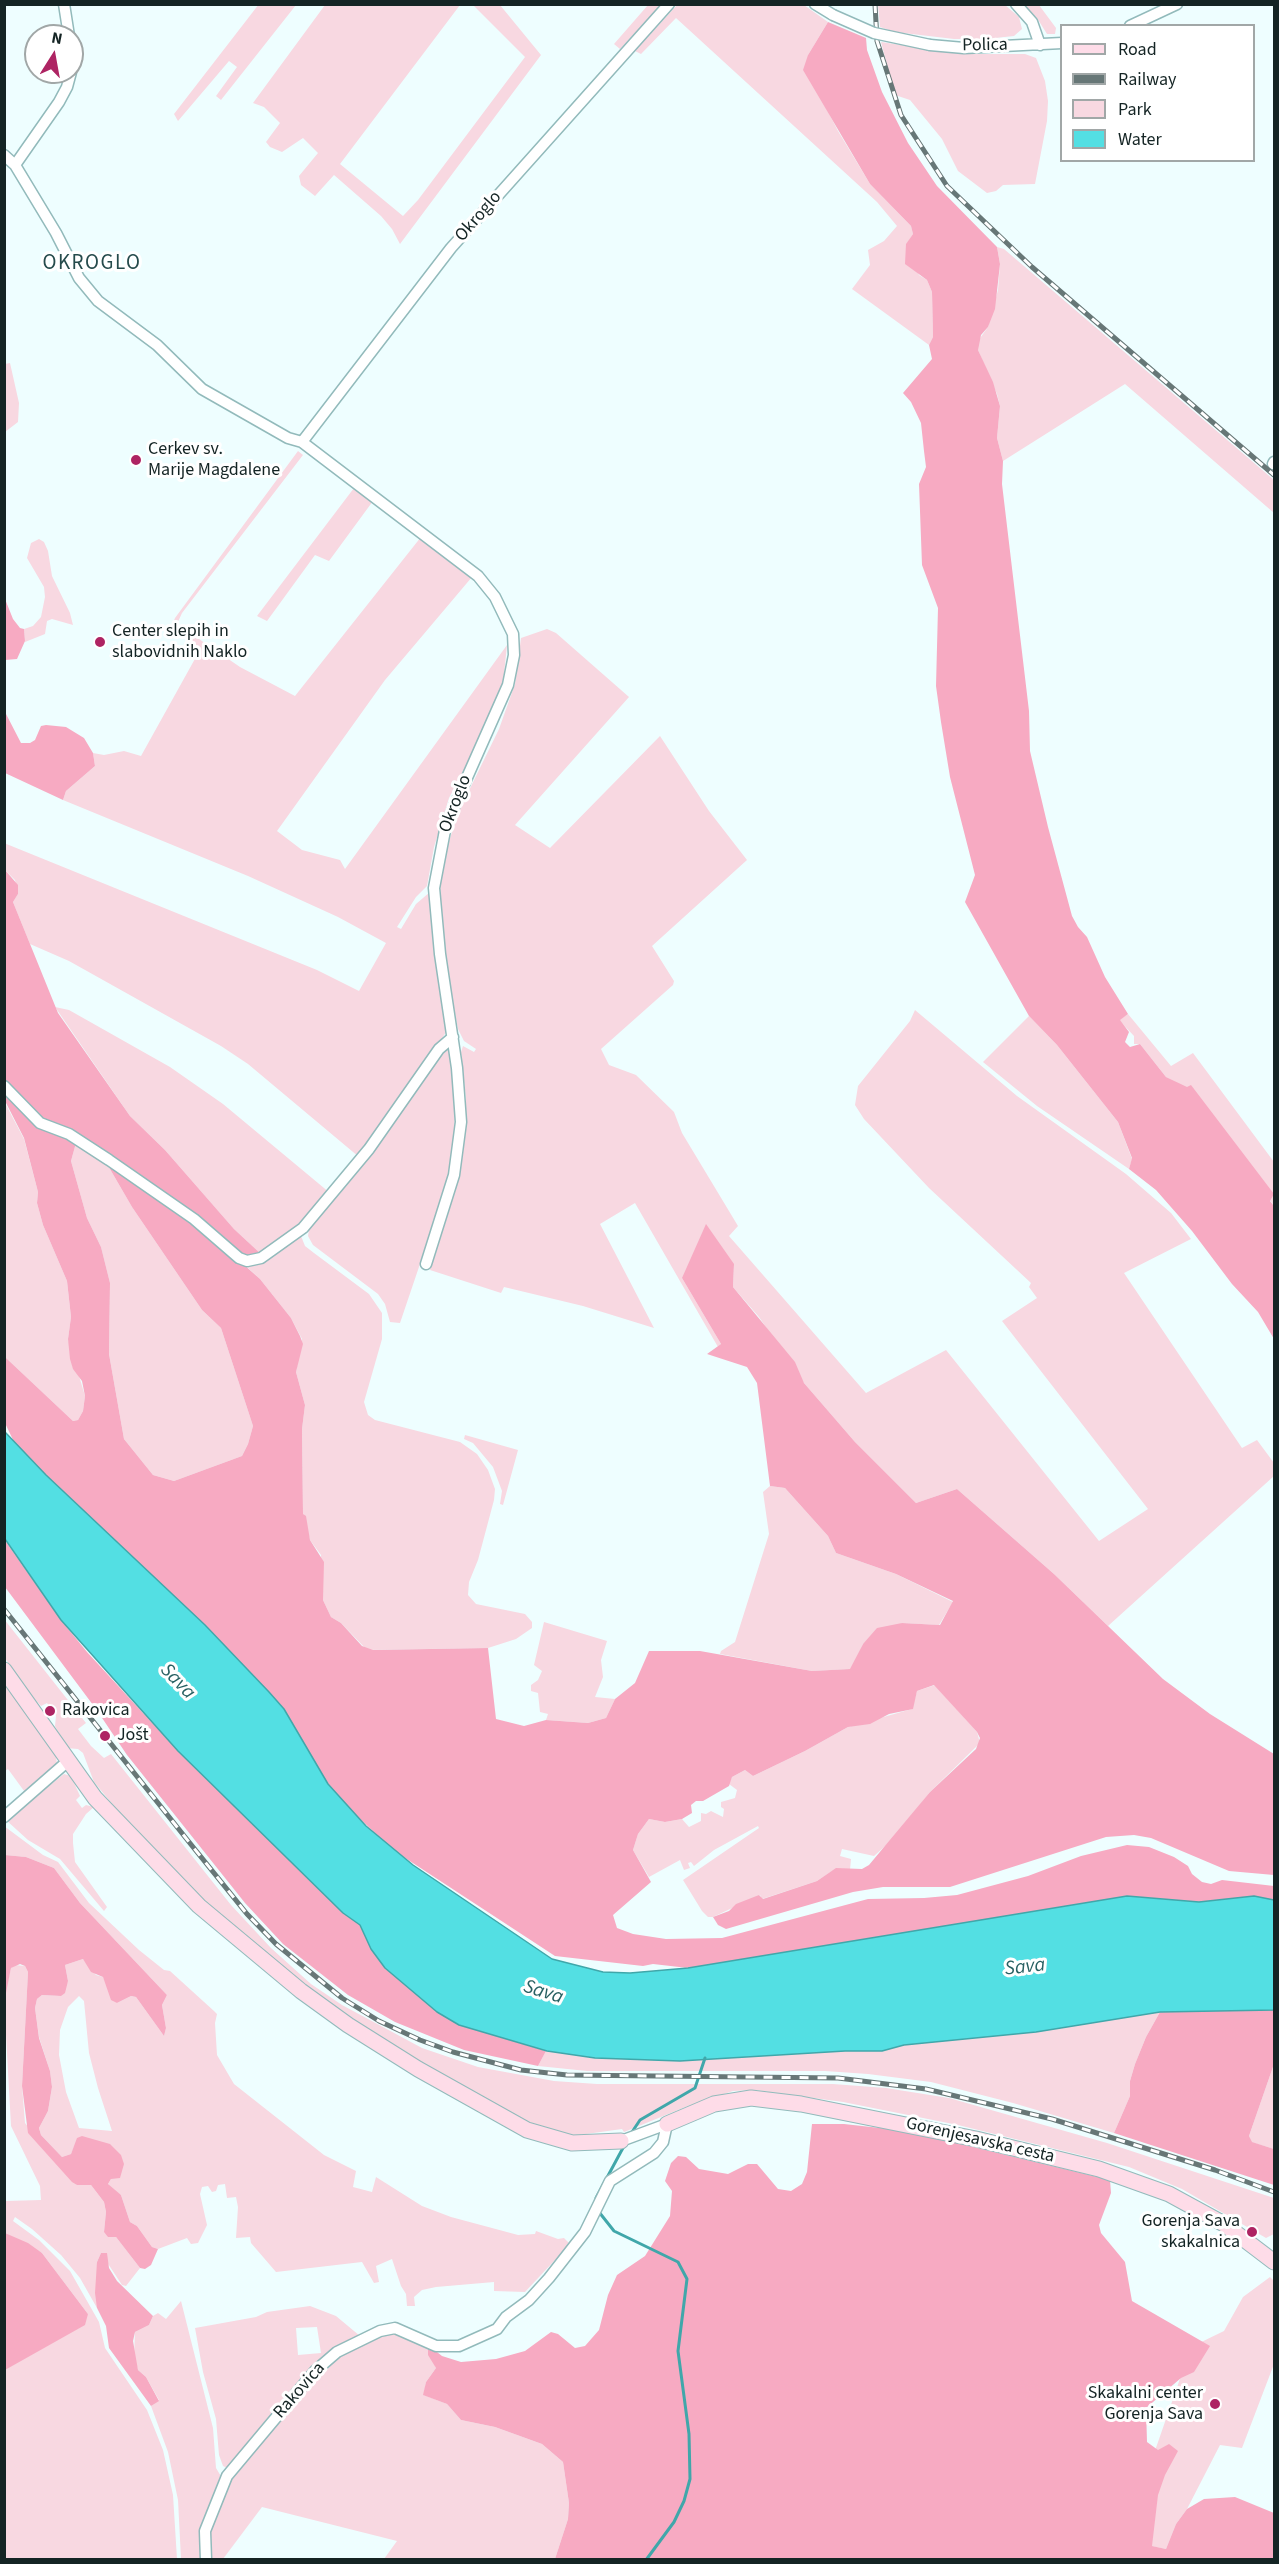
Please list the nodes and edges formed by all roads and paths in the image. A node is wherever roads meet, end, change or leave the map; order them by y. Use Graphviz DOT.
graph roads {
  1 [pos="64,4"];
  2 [pos="669,4"];
  3 [pos="815,4"];
  4 [pos="1016,4"];
  5 [pos="1178,4"];
  6 [pos="67,24"];
  7 [pos="1134,24"];
  8 [pos="1060,43"];
  9 [pos="1040,45"];
  10 [pos="67,84"];
  11 [pos="4,155"];
  12 [pos="15,165"];
  13 [pos="302,442"];
  14 [pos="453,1037"];
  15 [pos="4,1086"];
  16 [pos="426,1264"];
  17 [pos="4,1670"];
  18 [pos="68,1761"];
  19 [pos="4,1817"];
  20 [pos="667,2124"];
  21 [pos="627,2139"];
  22 [pos="1275,2262"];
  23 [pos="206,2559"];
  1 -- 6 [label="street"];
  2 -- 13 [label="street, Okroglo"];
  3 -- 9 [label="street, Polica, bridge"];
  4 -- 9 [label="street"];
  5 -- 7 [label="street"];
  8 -- 9 [label="street, Polica"];
  10 -- 12 [label="street"];
  11 -- 12 [label="street, Okroglo"];
  12 -- 13 [label="street, Okroglo"];
  13 -- 14 [label="street, Okroglo"];
  14 -- 15 [label="street"];
  14 -- 16 [label="street, Okroglo"];
  17 -- 18 [label="street"];
  18 -- 19 [label="street"];
  18 -- 21 [label="street"];
  20 -- 21 [label="street"];
  20 -- 22 [label="street, Gorenjesavska cesta"];
  20 -- 23 [label="street, Rakovica"];
}
